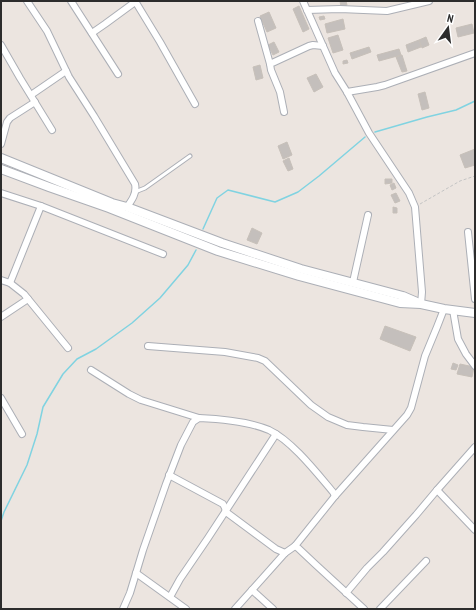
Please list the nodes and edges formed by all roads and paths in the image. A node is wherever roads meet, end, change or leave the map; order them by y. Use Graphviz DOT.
graph roads {
  1 [pos="27,1"];
  2 [pos="71,1"];
  3 [pos="135,1"];
  4 [pos="303,1"];
  5 [pos="429,1"];
  6 [pos="307,10"];
  7 [pos="258,21"];
  8 [pos="92,33"];
  9 [pos="1,45"];
  10 [pos="323,46"];
  11 [pos="475,53"];
  12 [pos="270,64"];
  13 [pos="66,71"];
  14 [pos="118,74"];
  15 [pos="347,92"];
  16 [pos="31,96"];
  17 [pos="35,102"];
  18 [pos="195,104"];
  19 [pos="284,112"];
  20 [pos="52,130"];
  21 [pos="1,144"];
  22 [pos="190,156"];
  23 [pos="1,158"];
  24 [pos="1,168"];
  25 [pos="475,176"];
  26 [pos="135,192"];
  27 [pos="1,193"];
  28 [pos="41,206"];
  29 [pos="127,207"];
  30 [pos="415,207"];
  31 [pos="368,215"];
  32 [pos="468,232"];
  33 [pos="163,254"];
  34 [pos="1,280"];
  35 [pos="353,282"];
  36 [pos="10,283"];
  37 [pos="475,298"];
  38 [pos="28,299"];
  39 [pos="421,304"];
  40 [pos="444,309"];
  41 [pos="453,310"];
  42 [pos="475,313"];
  43 [pos="1,317"];
  44 [pos="148,346"];
  45 [pos="68,348"];
  46 [pos="475,366"];
  47 [pos="91,370"];
  48 [pos="1,398"];
  49 [pos="199,418"];
  50 [pos="393,430"];
  51 [pos="22,434"];
  52 [pos="276,434"];
  53 [pos="475,448"];
  54 [pos="169,475"];
  55 [pos="437,490"];
  56 [pos="335,496"];
  57 [pos="226,512"];
  58 [pos="475,530"];
  59 [pos="295,546"];
  60 [pos="285,553"];
  61 [pos="426,561"];
  62 [pos="136,573"];
  63 [pos="252,590"];
  64 [pos="346,592"];
  65 [pos="170,597"];
  66 [pos="123,609"];
  67 [pos="186,609"];
  68 [pos="235,609"];
  69 [pos="272,609"];
  70 [pos="364,609"];
  71 [pos="380,609"];
  1 -- 13 [label="street"];
  2 -- 8 [label="street"];
  3 -- 8 [label="street"];
  3 -- 18 [label="street"];
  4 -- 6 [label="street"];
  5 -- 6 [label="street"];
  6 -- 10 [label="street"];
  7 -- 12 [label="street"];
  8 -- 14 [label="street"];
  9 -- 16 [label="street"];
  10 -- 12 [label="street"];
  10 -- 15 [label="street"];
  11 -- 15 [label="street"];
  12 -- 19 [label="street"];
  13 -- 16 [label="street"];
  13 -- 26 [label="street"];
  15 -- 30 [label="street"];
  16 -- 17 [label="street"];
  17 -- 20 [label="street"];
  17 -- 21 [label="street"];
  22 -- 26 [label="lane"];
  23 -- 29 [label="street"];
  24 -- 39 [label="street"];
  25 -- 30 [label="path"];
  26 -- 29 [label="street"];
  27 -- 28 [label="street"];
  28 -- 33 [label="street"];
  28 -- 36 [label="street"];
  29 -- 35 [label="street"];
  30 -- 39 [label="street"];
  31 -- 35 [label="street"];
  32 -- 37 [label="street"];
  34 -- 36 [label="street"];
  35 -- 39 [label="street"];
  36 -- 38 [label="street"];
  38 -- 43 [label="street"];
  38 -- 45 [label="street"];
  39 -- 40 [label="street"];
  40 -- 41 [label="street"];
  40 -- 50 [label="street"];
  41 -- 42 [label="street"];
  41 -- 46 [label="street"];
  44 -- 50 [label="street"];
  47 -- 49 [label="street"];
  48 -- 51 [label="street"];
  49 -- 52 [label="street"];
  49 -- 54 [label="street"];
  50 -- 56 [label="street"];
  52 -- 56 [label="street"];
  52 -- 57 [label="street"];
  53 -- 55 [label="street"];
  54 -- 57 [label="street"];
  54 -- 62 [label="street"];
  55 -- 58 [label="street"];
  55 -- 64 [label="street"];
  56 -- 59 [label="street"];
  57 -- 60 [label="street"];
  57 -- 65 [label="street"];
  59 -- 60 [label="street"];
  59 -- 64 [label="street"];
  60 -- 63 [label="street"];
  61 -- 71 [label="street"];
  62 -- 65 [label="street"];
  62 -- 66 [label="street"];
  63 -- 68 [label="street"];
  63 -- 69 [label="street"];
  64 -- 70 [label="street"];
  65 -- 67 [label="street"];
}
